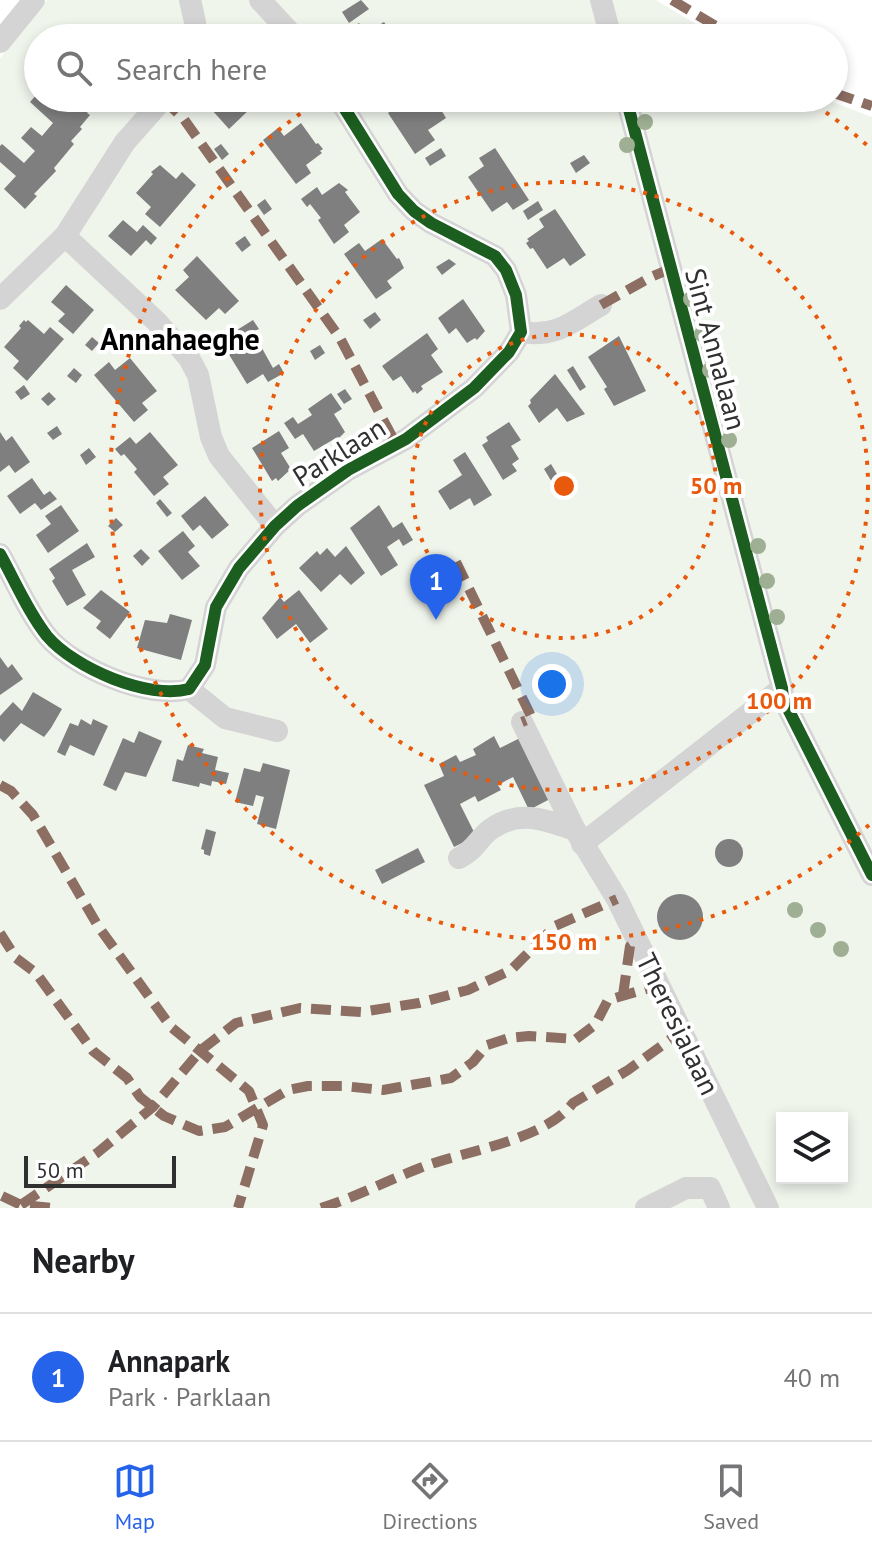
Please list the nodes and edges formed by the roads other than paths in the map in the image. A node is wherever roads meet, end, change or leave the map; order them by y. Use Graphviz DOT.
graph roads {
  1 [pos="34,0"];
  2 [pos="190,0"];
  3 [pos="260,0"];
  4 [pos="601,0"];
  5 [pos="195,24"];
  6 [pos="282,24"];
  7 [pos="607,24"];
  8 [pos="0,42"];
  9 [pos="152,112"];
  10 [pos="347,112"];
  11 [pos="630,112"];
  12 [pos="65,236"];
  13 [pos="0,299"];
  14 [pos="601,305"];
  15 [pos="521,332"];
  16 [pos="275,526"];
  17 [pos="0,554"];
  18 [pos="782,688"];
  19 [pos="189,689"];
  20 [pos="522,722"];
  21 [pos="277,731"];
  22 [pos="579,837"];
  23 [pos="459,858"];
  24 [pos="872,875"];
  25 [pos="646,1208"];
  26 [pos="719,1208"];
  27 [pos="768,1208"];
  1 -- 8 [label="street"];
  2 -- 5 [label="street"];
  3 -- 6 [label="street"];
  4 -- 7 [label="street"];
  9 -- 12 [label="street"];
  10 -- 15 [label="street"];
  11 -- 18 [label="street, Sint Annalaan"];
  12 -- 13 [label="street"];
  12 -- 16 [label="street"];
  14 -- 15 [label="street"];
  15 -- 16 [label="street, Parklaan"];
  16 -- 19 [label="street, Parklaan"];
  17 -- 19 [label="street"];
  18 -- 22 [label="street"];
  18 -- 24 [label="street, Sint Annalaan"];
  19 -- 21 [label="street"];
  20 -- 22 [label="street, Theresialaan"];
  22 -- 23 [label="street"];
  22 -- 27 [label="street, Theresialaan"];
  25 -- 26 [label="street"];
}
